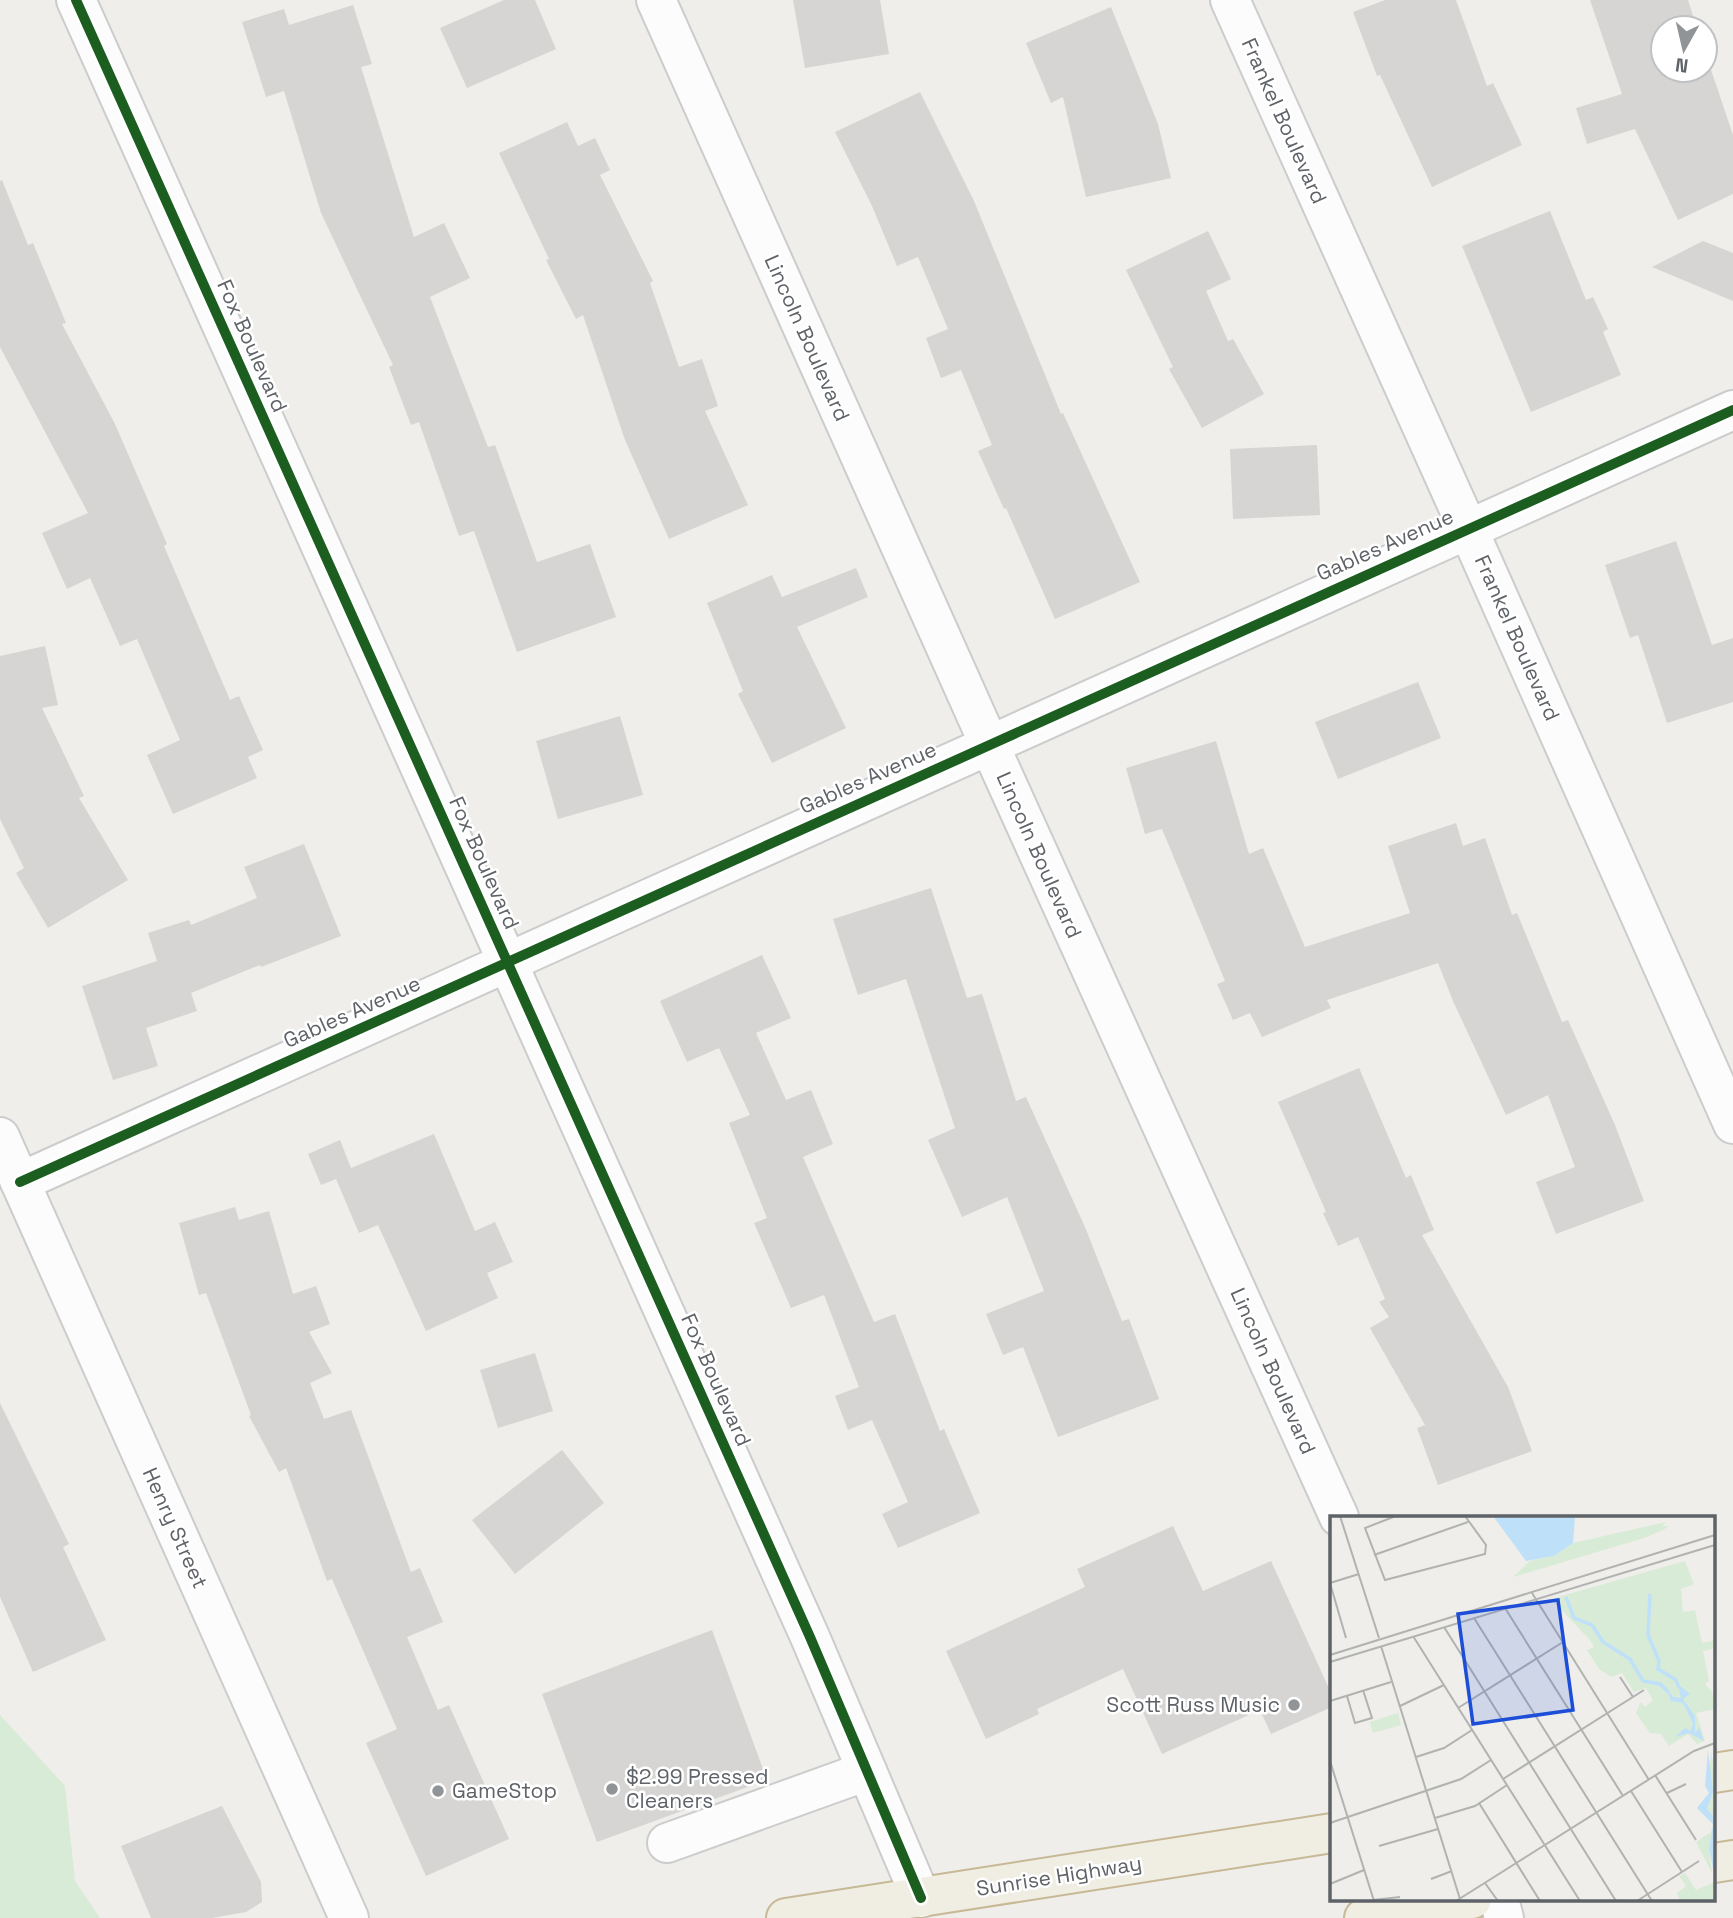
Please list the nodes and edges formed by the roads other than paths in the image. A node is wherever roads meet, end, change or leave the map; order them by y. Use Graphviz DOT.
graph roads {
  1 [pos="76,0"];
  2 [pos="656,0"];
  3 [pos="1230,0"];
  4 [pos="1733,410"];
  5 [pos="1468,529"];
  6 [pos="989,744"];
  7 [pos="508,962"];
  8 [pos="1733,1124"];
  9 [pos="0,1137"];
  10 [pos="20,1182"];
  11 [pos="1339,1516"];
  12 [pos="867,1771"];
  13 [pos="1330,1833"];
  14 [pos="667,1843"];
  15 [pos="921,1898"];
  16 [pos="1466,1900"];
  17 [pos="1499,1900"];
  18 [pos="349,1918"];
  19 [pos="786,1918"];
  20 [pos="1364,1918"];
  21 [pos="1504,1918"];
  1 -- 7 [label="street, Fox Boulevard"];
  2 -- 6 [label="street, Lincoln Boulevard"];
  3 -- 5 [label="street, Frankel Boulevard"];
  4 -- 5 [label="street, Gables Avenue"];
  5 -- 6 [label="street, Gables Avenue"];
  5 -- 8 [label="street, Frankel Boulevard"];
  6 -- 7 [label="street, Gables Avenue"];
  6 -- 11 [label="street, Lincoln Boulevard"];
  7 -- 10 [label="street, Gables Avenue"];
  7 -- 12 [label="street, Fox Boulevard"];
  9 -- 10 [label="street, Henry Street"];
  10 -- 18 [label="street, Henry Street"];
  12 -- 14 [label="street"];
  12 -- 15 [label="street, Fox Boulevard"];
  13 -- 15 [label="highway, Sunrise Highway"];
  15 -- 19 [label="highway, Sunrise Highway"];
  16 -- 20 [label="highway"];
  17 -- 21 [label="street"];
}
